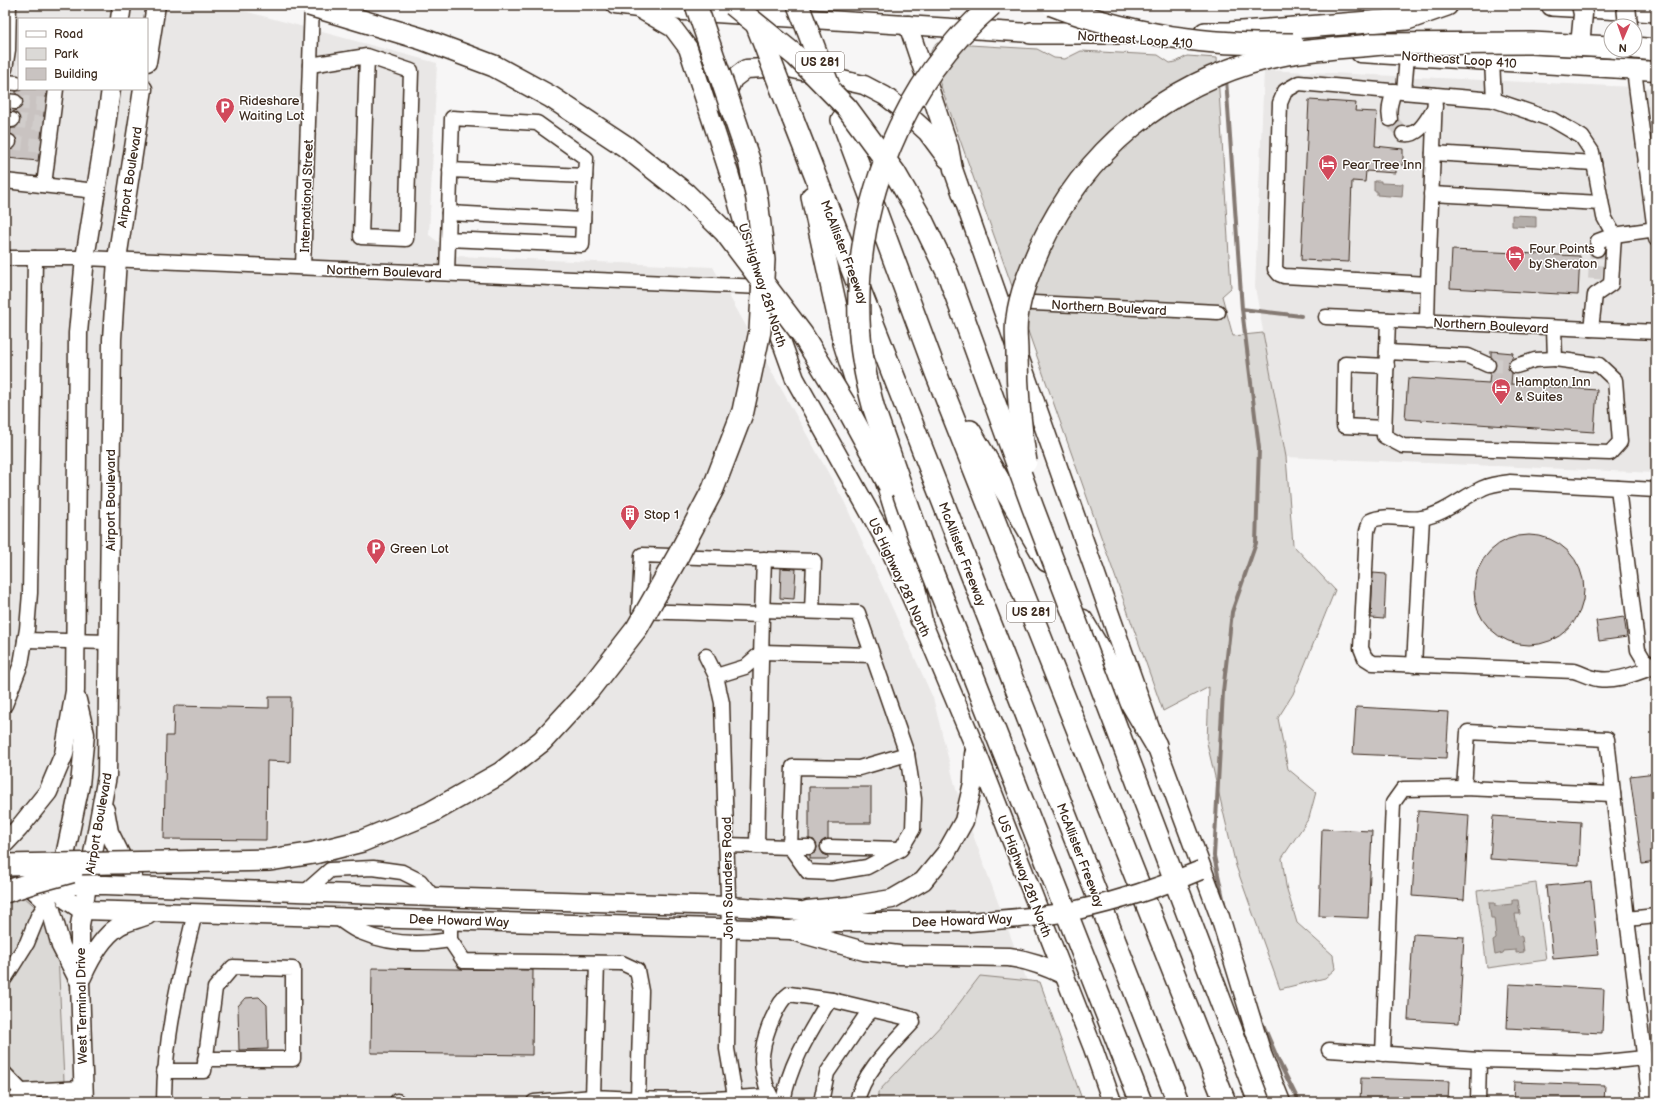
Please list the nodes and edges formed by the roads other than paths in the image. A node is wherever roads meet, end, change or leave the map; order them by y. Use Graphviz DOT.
graph roads {
  1 [pos="122,5"];
  2 [pos="309,5"];
  3 [pos="312,5"];
  4 [pos="615,5"];
  5 [pos="696,5"];
  6 [pos="733,5"];
  7 [pos="749,5"];
  8 [pos="798,5"];
  9 [pos="992,5"];
  10 [pos="1052,5"];
  11 [pos="1447,5"];
  12 [pos="1552,5"];
  13 [pos="1581,5"];
  14 [pos="1626,5"];
  15 [pos="156,7"];
  16 [pos="7,8"];
  17 [pos="638,8"];
  18 [pos="1656,11"];
  19 [pos="120,18"];
  20 [pos="1627,18"];
  21 [pos="908,25"];
  22 [pos="1031,33"];
  23 [pos="1383,44"];
  24 [pos="1603,47"];
  25 [pos="1643,49"];
  26 [pos="10,50"];
  27 [pos="1656,50"];
  28 [pos="148,56"];
  29 [pos="368,56"];
  30 [pos="1407,56"];
  31 [pos="1632,58"];
  32 [pos="1492,61"];
  33 [pos="1535,64"];
  34 [pos="310,65"];
  35 [pos="5,69"];
  36 [pos="1634,70"];
  37 [pos="1656,71"];
  38 [pos="56,90"];
  39 [pos="111,90"];
  40 [pos="143,90"];
  41 [pos="1399,92"];
  42 [pos="1494,100"];
  43 [pos="1435,101"];
  44 [pos="1390,119"];
  45 [pos="795,125"];
  46 [pos="1404,134"];
  47 [pos="1656,149"];
  48 [pos="1433,153"];
  49 [pos="1594,163"];
  50 [pos="1647,165"];
  51 [pos="953,169"];
  52 [pos="450,170"];
  53 [pos="729,174"];
  54 [pos="585,176"];
  55 [pos="5,181"];
  56 [pos="44,185"];
  57 [pos="96,191"];
  58 [pos="1431,194"];
  59 [pos="1601,203"];
  60 [pos="449,213"];
  61 [pos="583,220"];
  62 [pos="1656,232"];
  63 [pos="1614,235"];
  64 [pos="448,239"];
  65 [pos="1597,249"];
  66 [pos="5,258"];
  67 [pos="35,258"];
  68 [pos="85,258"];
  69 [pos="117,259"];
  70 [pos="304,267"];
  71 [pos="447,273"];
  72 [pos="1596,279"];
  73 [pos="1428,284"];
  74 [pos="762,287"];
  75 [pos="1595,295"];
  76 [pos="1000,301"];
  77 [pos="1218,312"];
  78 [pos="1326,317"];
  79 [pos="1388,320"];
  80 [pos="1427,322"];
  81 [pos="1554,328"];
  82 [pos="1592,329"];
  83 [pos="1656,332"];
  84 [pos="1387,359"];
  85 [pos="1555,359"];
  86 [pos="1488,365"];
  87 [pos="1516,366"];
  88 [pos="936,373"];
  89 [pos="1384,428"];
  90 [pos="1618,488"];
  91 [pos="1656,490"];
  92 [pos="1033,508"];
  93 [pos="1422,518"];
  94 [pos="921,543"];
  95 [pos="764,559"];
  96 [pos="812,611"];
  97 [pos="762,612"];
  98 [pos="921,619"];
  99 [pos="26,640"];
  100 [pos="75,640"];
  101 [pos="109,642"];
  102 [pos="762,652"];
  103 [pos="872,655"];
  104 [pos="706,656"];
  105 [pos="1414,665"];
  106 [pos="1655,667"];
  107 [pos="716,676"];
  108 [pos="75,691"];
  109 [pos="5,706"];
  110 [pos="974,746"];
  111 [pos="1156,746"];
  112 [pos="907,754"];
  113 [pos="1464,788"];
  114 [pos="1613,794"];
  115 [pos="103,797"];
  116 [pos="5,843"];
  117 [pos="726,845"];
  118 [pos="757,846"];
  119 [pos="790,847"];
  120 [pos="809,847"];
  121 [pos="828,847"];
  122 [pos="901,849"];
  123 [pos="104,863"];
  124 [pos="5,865"];
  125 [pos="1202,870"];
  126 [pos="59,884"];
  127 [pos="87,885"];
  128 [pos="30,886"];
  129 [pos="160,887"];
  130 [pos="5,888"];
  131 [pos="5,892"];
  132 [pos="303,893"];
  133 [pos="433,897"];
  134 [pos="453,898"];
  135 [pos="47,902"];
  136 [pos="728,906"];
  137 [pos="82,910"];
  138 [pos="800,911"];
  139 [pos="156,912"];
  140 [pos="195,913"];
  141 [pos="1656,916"];
  142 [pos="336,917"];
  143 [pos="1627,919"];
  144 [pos="451,920"];
  145 [pos="835,922"];
  146 [pos="728,928"];
  147 [pos="790,930"];
  148 [pos="450,940"];
  149 [pos="596,963"];
  150 [pos="1064,975"];
  151 [pos="5,978"];
  152 [pos="80,983"];
  153 [pos="832,1000"];
  154 [pos="872,1010"];
  155 [pos="1329,1050"];
  156 [pos="1383,1054"];
  157 [pos="1644,1058"];
  158 [pos="205,1059"];
  159 [pos="1479,1060"];
  160 [pos="164,1071"];
  161 [pos="5,1074"];
  162 [pos="83,1095"];
  163 [pos="28,1097"];
  164 [pos="593,1097"];
  165 [pos="638,1099"];
  166 [pos="772,1099"];
  167 [pos="735,1100"];
  168 [pos="12,1102"];
  169 [pos="164,1102"];
  170 [pos="534,1102"];
  171 [pos="784,1102"];
  172 [pos="821,1102"];
  173 [pos="857,1102"];
  174 [pos="1112,1102"];
  175 [pos="1141,1102"];
  176 [pos="1178,1102"];
  177 [pos="1225,1102"];
  178 [pos="1259,1102"];
  179 [pos="1281,1102"];
  180 [pos="1478,1102"];
  181 [pos="1650,1102"];
  1 -- 19 [label="main road"];
  2 -- 94 [label="highway, bridge"];
  3 -- 34 [label="street, International Street"];
  4 -- 17 [label="main road, Northeast Loop 410"];
  5 -- 123 [label="highway, bridge"];
  6 -- 92 [label="highway, bridge"];
  7 -- 45 [label="highway, McAllister Freeway / US 281, bridge"];
  8 -- 88 [label="highway, US 281, bridge"];
  9 -- 94 [label="highway, bridge"];
  10 -- 23 [label="highway, bridge"];
  11 -- 22 [label="highway"];
  12 -- 18 [label="highway"];
  13 -- 33 [label="main road, bridge"];
  14 -- 20 [label="main road, bridge"];
  15 -- 28 [label="main road"];
  16 -- 26 [label="street"];
  17 -- 21 [label="main road, Northeast Loop 410"];
  17 -- 53 [label="main road, US Highway 281 North"];
  21 -- 22 [label="main road, Northeast Loop 410"];
  21 -- 51 [label="main road"];
  22 -- 30 [label="main road, Northeast Loop 410"];
  23 -- 24 [label="highway, bridge"];
  23 -- 92 [label="highway, bridge"];
  25 -- 27 [label="highway"];
  26 -- 35 [label="street"];
  29 -- 29 [label="street"];
  29 -- 34 [label="street"];
  30 -- 32 [label="main road, Northeast Loop 410"];
  30 -- 41 [label="street"];
  31 -- 36 [label="main road"];
  32 -- 33 [label="main road, Northeast Loop 410"];
  32 -- 42 [label="street"];
  33 -- 36 [label="main road, Northeast Loop 410"];
  34 -- 70 [label="street, International Street"];
  36 -- 37 [label="main road, Northeast Loop 410"];
  36 -- 50 [label="street"];
  38 -- 56 [label="street"];
  39 -- 57 [label="main road"];
  40 -- 69 [label="main road, Airport Boulevard"];
  41 -- 43 [label="street"];
  41 -- 44 [label="street"];
  41 -- 73 [label="street"];
  42 -- 43 [label="street"];
  42 -- 49 [label="street"];
  43 -- 46 [label="street"];
  43 -- 48 [label="street"];
  45 -- 98 [label="highway"];
  45 -- 176 [label="highway, McAllister Freeway / US 281"];
  47 -- 50 [label="main road"];
  48 -- 49 [label="street"];
  48 -- 58 [label="street"];
  49 -- 59 [label="street"];
  50 -- 62 [label="street"];
  51 -- 53 [label="main road"];
  51 -- 76 [label="main road"];
  52 -- 54 [label="street"];
  52 -- 54 [label="street"];
  52 -- 60 [label="street"];
  53 -- 74 [label="main road, US Highway 281 North"];
  54 -- 61 [label="street"];
  55 -- 56 [label="street"];
  56 -- 57 [label="street"];
  57 -- 68 [label="main road"];
  58 -- 59 [label="street"];
  58 -- 73 [label="street"];
  59 -- 63 [label="street"];
  60 -- 61 [label="street"];
  60 -- 64 [label="street"];
  61 -- 64 [label="street"];
  62 -- 63 [label="street"];
  63 -- 65 [label="street"];
  63 -- 75 [label="street"];
  64 -- 71 [label="street"];
  66 -- 67 [label="street, Northern Boulevard"];
  67 -- 68 [label="street, Northern Boulevard"];
  67 -- 99 [label="street"];
  68 -- 69 [label="street, Northern Boulevard"];
  68 -- 100 [label="main road"];
  69 -- 70 [label="street, Northern Boulevard"];
  69 -- 101 [label="main road, Airport Boulevard"];
  70 -- 71 [label="street, Northern Boulevard"];
  71 -- 74 [label="street, Northern Boulevard"];
  72 -- 75 [label="street"];
  73 -- 80 [label="street"];
  74 -- 98 [label="main road, US Highway 281 North"];
  75 -- 82 [label="street"];
  76 -- 77 [label="street, Northern Boulevard"];
  76 -- 111 [label="main road"];
  78 -- 79 [label="street, Northern Boulevard"];
  79 -- 80 [label="street, Northern Boulevard"];
  79 -- 84 [label="street"];
  80 -- 81 [label="street, Northern Boulevard"];
  81 -- 82 [label="street, Northern Boulevard"];
  81 -- 85 [label="street"];
  82 -- 83 [label="street, Northern Boulevard"];
  84 -- 86 [label="street"];
  84 -- 89 [label="street"];
  84 -- 89 [label="street"];
  85 -- 87 [label="street"];
  85 -- 89 [label="street"];
  88 -- 111 [label="highway"];
  88 -- 177 [label="highway, US 281"];
  90 -- 91 [label="street"];
  90 -- 93 [label="street"];
  90 -- 106 [label="street"];
  92 -- 178 [label="highway, bridge"];
  93 -- 105 [label="street"];
  93 -- 105 [label="street"];
  94 -- 175 [label="highway, bridge"];
  95 -- 96 [label="street"];
  95 -- 97 [label="street"];
  95 -- 97 [label="street"];
  96 -- 97 [label="street"];
  96 -- 103 [label="street"];
  97 -- 102 [label="street"];
  98 -- 110 [label="main road, US Highway 281 North"];
  99 -- 100 [label="street"];
  99 -- 109 [label="street"];
  100 -- 101 [label="street"];
  100 -- 108 [label="main road"];
  101 -- 115 [label="main road, Airport Boulevard"];
  102 -- 103 [label="street"];
  102 -- 107 [label="street"];
  102 -- 118 [label="street"];
  103 -- 112 [label="street"];
  104 -- 107 [label="street, John Saunders Road"];
  105 -- 106 [label="street"];
  107 -- 117 [label="street, John Saunders Road"];
  108 -- 116 [label="main road"];
  108 -- 126 [label="main road"];
  110 -- 138 [label="main road"];
  110 -- 150 [label="main road, US Highway 281 North"];
  111 -- 125 [label="main road"];
  112 -- 119 [label="street"];
  112 -- 122 [label="street"];
  113 -- 114 [label="street"];
  113 -- 114 [label="street"];
  113 -- 156 [label="street"];
  114 -- 143 [label="street"];
  115 -- 127 [label="main road, Airport Boulevard"];
  115 -- 129 [label="main road"];
  117 -- 118 [label="street"];
  117 -- 136 [label="street, John Saunders Road"];
  118 -- 119 [label="street"];
  119 -- 120 [label="street"];
  119 -- 122 [label="street"];
  121 -- 122 [label="street"];
  123 -- 124 [label="highway, bridge"];
  123 -- 131 [label="highway, bridge"];
  125 -- 145 [label="main road, Dee Howard Way, bridge"];
  125 -- 179 [label="main road"];
  126 -- 127 [label="main road, Dee Howard Way"];
  126 -- 128 [label="main road, Dee Howard Way"];
  126 -- 135 [label="street"];
  126 -- 137 [label="main road"];
  127 -- 129 [label="main road, Dee Howard Way"];
  127 -- 137 [label="main road, Airport Boulevard"];
  128 -- 130 [label="main road, Dee Howard Way"];
  128 -- 135 [label="main road"];
  129 -- 132 [label="main road, Dee Howard Way"];
  132 -- 133 [label="main road, Dee Howard Way"];
  132 -- 133 [label="street"];
  132 -- 140 [label="main road"];
  133 -- 134 [label="main road, Dee Howard Way"];
  134 -- 136 [label="main road, Dee Howard Way"];
  134 -- 144 [label="street"];
  135 -- 151 [label="street"];
  135 -- 152 [label="main road"];
  136 -- 138 [label="main road, Dee Howard Way"];
  136 -- 146 [label="street, John Saunders Road"];
  137 -- 139 [label="main road, Dee Howard Way"];
  137 -- 152 [label="main road, West Terminal Drive"];
  138 -- 145 [label="main road, Dee Howard Way"];
  139 -- 140 [label="main road, Dee Howard Way"];
  139 -- 152 [label="main road"];
  140 -- 142 [label="main road, Dee Howard Way"];
  140 -- 160 [label="street"];
  141 -- 143 [label="street"];
  142 -- 144 [label="main road, Dee Howard Way"];
  142 -- 148 [label="street"];
  143 -- 157 [label="street"];
  144 -- 146 [label="main road, Dee Howard Way"];
  144 -- 148 [label="street"];
  145 -- 147 [label="main road, Dee Howard Way"];
  146 -- 147 [label="main road, Dee Howard Way"];
  146 -- 167 [label="street, John Saunders Road"];
  147 -- 150 [label="main road"];
  148 -- 149 [label="street"];
  149 -- 164 [label="street"];
  149 -- 165 [label="street"];
  150 -- 174 [label="main road, US Highway 281 North"];
  152 -- 162 [label="main road, West Terminal Drive"];
  153 -- 154 [label="street"];
  153 -- 166 [label="street"];
  153 -- 171 [label="street"];
  154 -- 172 [label="street"];
  154 -- 173 [label="street"];
  155 -- 156 [label="street"];
  156 -- 159 [label="street"];
  157 -- 159 [label="street"];
  157 -- 181 [label="street"];
  158 -- 158 [label="street"];
  158 -- 160 [label="street"];
  159 -- 180 [label="street"];
  160 -- 169 [label="street"];
  161 -- 163 [label="street"];
  162 -- 163 [label="street"];
  163 -- 168 [label="street"];
  164 -- 165 [label="street"];
  164 -- 170 [label="street"];
  165 -- 167 [label="street"];
  166 -- 167 [label="street"];
}
